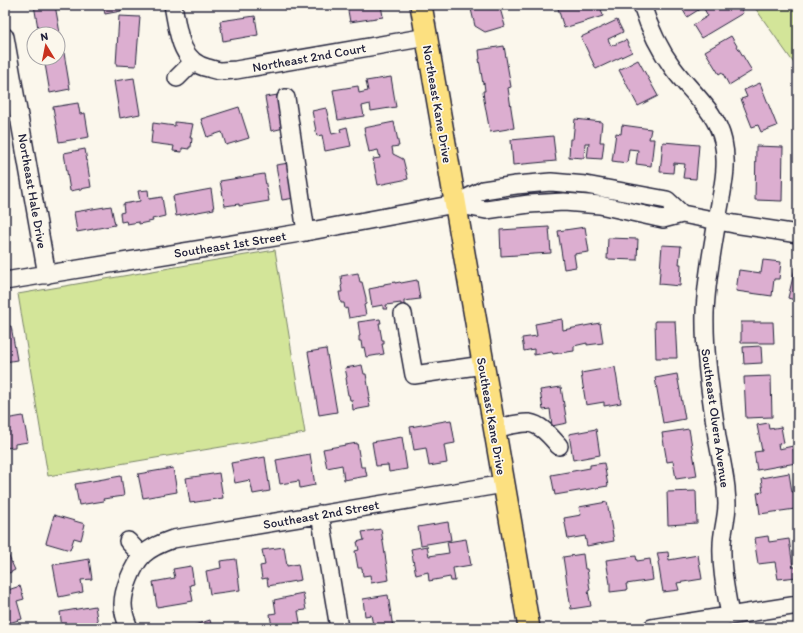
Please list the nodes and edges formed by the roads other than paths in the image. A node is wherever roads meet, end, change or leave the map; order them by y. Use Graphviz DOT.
graph roads {
  1 [pos="173,5"];
  2 [pos="421,5"];
  3 [pos="642,5"];
  4 [pos="427,37"];
  5 [pos="5,38"];
  6 [pos="193,62"];
  7 [pos="177,78"];
  8 [pos="286,98"];
  9 [pos="455,204"];
  10 [pos="717,221"];
  11 [pos="306,232"];
  12 [pos="798,234"];
  13 [pos="47,274"];
  14 [pos="5,282"];
  15 [pos="403,314"];
  16 [pos="483,365"];
  17 [pos="494,429"];
  18 [pos="559,446"];
  19 [pos="504,484"];
  20 [pos="320,514"];
  21 [pos="128,541"];
  22 [pos="142,556"];
  23 [pos="798,605"];
  24 [pos="730,616"];
  25 [pos="129,628"];
  26 [pos="339,628"];
  27 [pos="529,628"];
  28 [pos="652,628"];
  1 -- 6 [label="street"];
  2 -- 4 [label="main road, Northeast Kane Drive"];
  3 -- 10 [label="street, Southeast Olvera Avenue"];
  4 -- 6 [label="street, Northeast 2nd Court"];
  4 -- 9 [label="main road, Northeast Kane Drive"];
  5 -- 13 [label="street, Northeast Hale Drive"];
  6 -- 7 [label="street"];
  8 -- 11 [label="street"];
  9 -- 10 [label="street, Southeast 1st Street"];
  9 -- 11 [label="street, Southeast 1st Street"];
  9 -- 16 [label="main road, Southeast Kane Drive"];
  10 -- 12 [label="street, Southeast 1st Street"];
  10 -- 24 [label="street, Southeast Olvera Avenue"];
  11 -- 13 [label="street, Southeast 1st Street"];
  13 -- 14 [label="street, Southeast 1st Street"];
  15 -- 16 [label="street"];
  16 -- 17 [label="main road, Southeast Kane Drive"];
  17 -- 18 [label="street"];
  17 -- 19 [label="main road, Southeast Kane Drive"];
  19 -- 20 [label="street, Southeast 2nd Street"];
  19 -- 27 [label="main road, Southeast Kane Drive"];
  20 -- 22 [label="street, Southeast 2nd Street"];
  20 -- 26 [label="street"];
  21 -- 22 [label="street"];
  22 -- 25 [label="street"];
  23 -- 24 [label="street"];
  24 -- 28 [label="street"];
}
